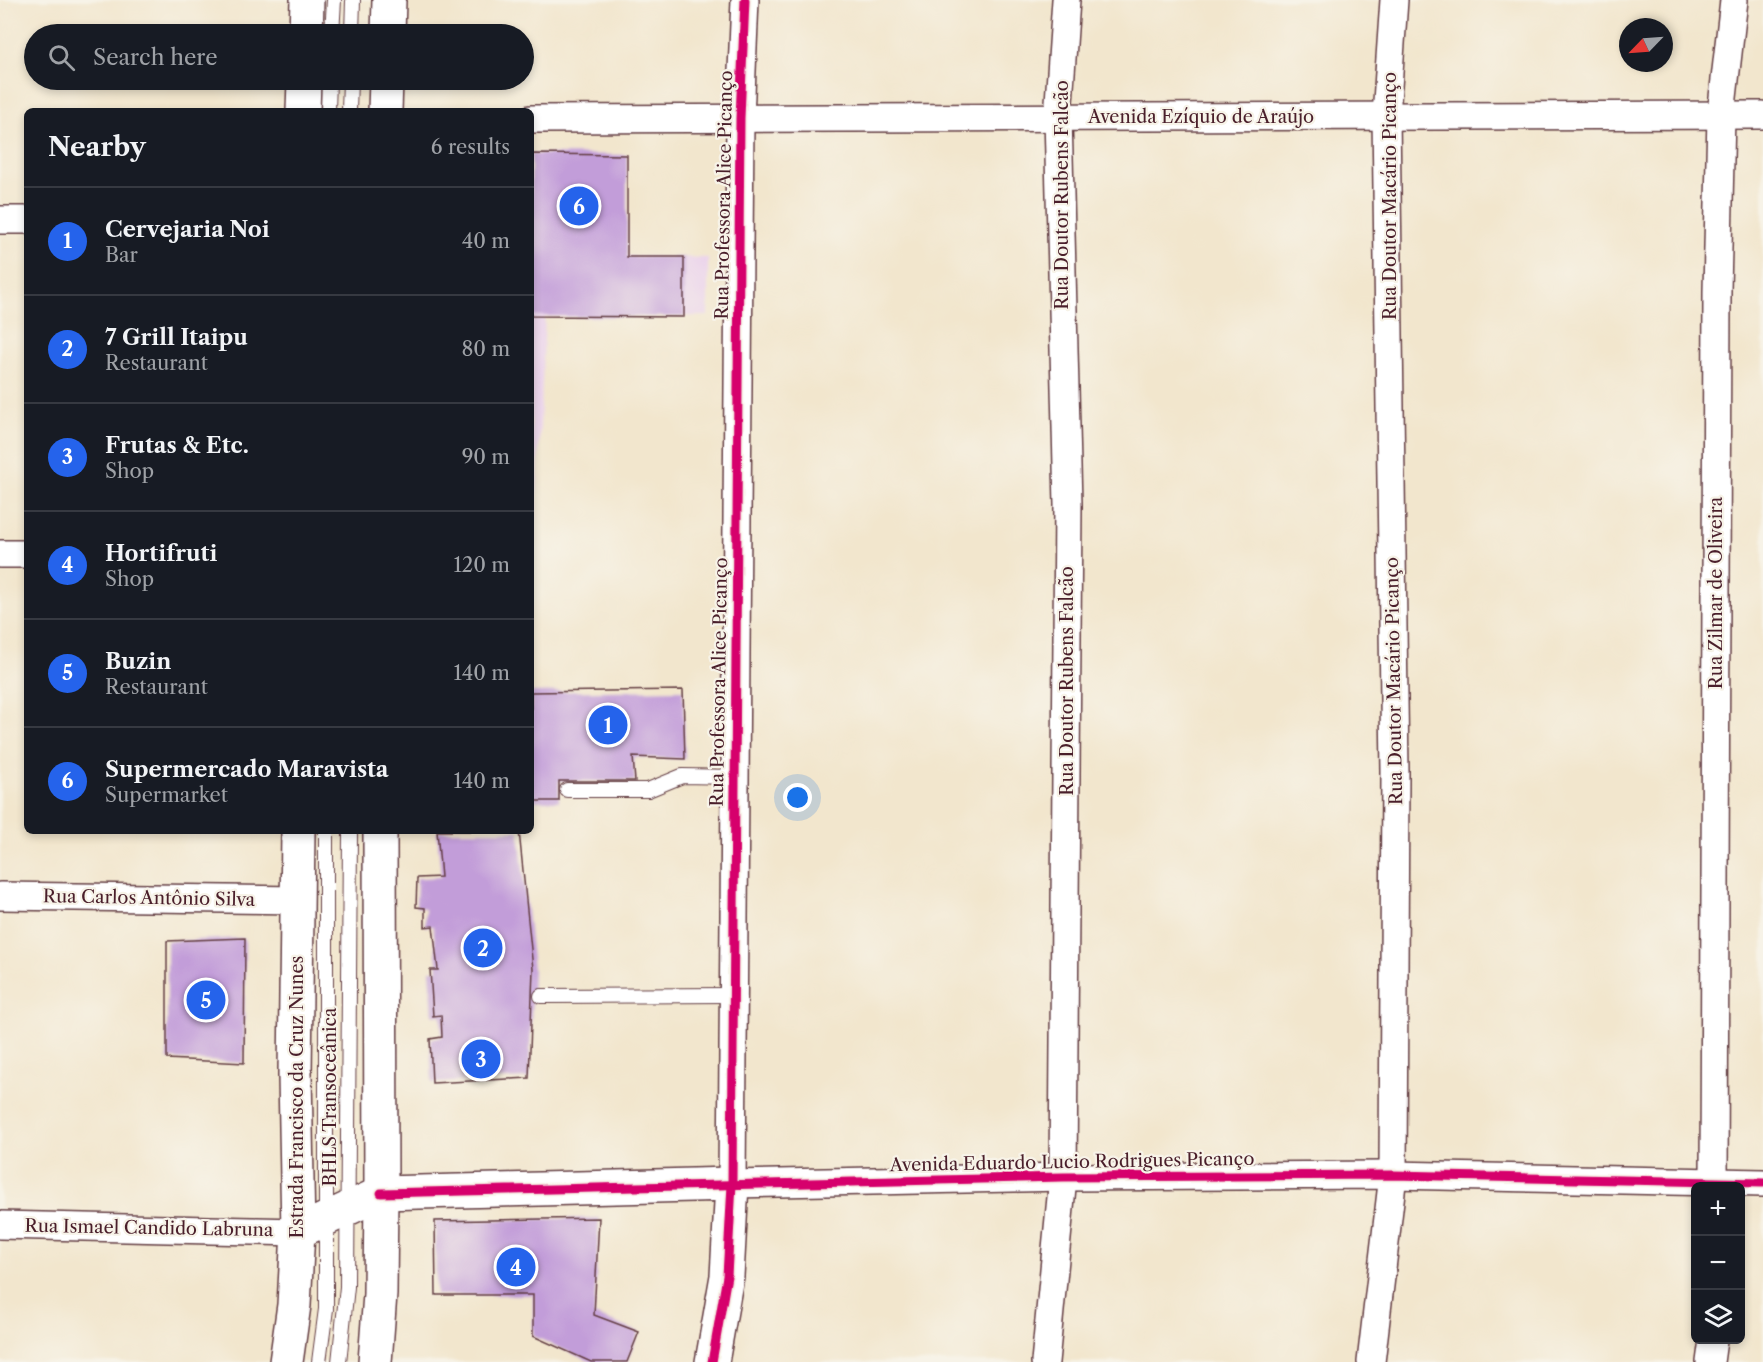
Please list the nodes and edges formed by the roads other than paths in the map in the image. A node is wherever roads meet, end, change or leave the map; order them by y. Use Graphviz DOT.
graph roads {
  1 [pos="307,0"];
  2 [pos="334,0"];
  3 [pos="353,0"];
  4 [pos="389,0"];
  5 [pos="745,0"];
  6 [pos="1066,0"];
  7 [pos="1394,0"];
  8 [pos="1734,0"];
  9 [pos="306,24"];
  10 [pos="333,24"];
  11 [pos="352,24"];
  12 [pos="388,24"];
  13 [pos="304,90"];
  14 [pos="329,90"];
  15 [pos="350,90"];
  16 [pos="386,90"];
  17 [pos="303,108"];
  18 [pos="328,108"];
  19 [pos="349,108"];
  20 [pos="385,108"];
  21 [pos="1721,115"];
  22 [pos="1763,115"];
  23 [pos="1386,116"];
  24 [pos="1058,117"];
  25 [pos="740,118"];
  26 [pos="534,119"];
  27 [pos="0,220"];
  28 [pos="24,220"];
  29 [pos="0,554"];
  30 [pos="24,554"];
  31 [pos="734,777"];
  32 [pos="567,790"];
  33 [pos="298,834"];
  34 [pos="326,834"];
  35 [pos="350,834"];
  36 [pos="380,834"];
  37 [pos="0,896"];
  38 [pos="297,900"];
  39 [pos="733,995"];
  40 [pos="541,996"];
  41 [pos="1393,1175"];
  42 [pos="1063,1177"];
  43 [pos="1714,1182"];
  44 [pos="1691,1183"];
  45 [pos="1745,1183"];
  46 [pos="1763,1183"];
  47 [pos="732,1184"];
  48 [pos="381,1193"];
  49 [pos="337,1214"];
  50 [pos="0,1225"];
  51 [pos="298,1232"];
  52 [pos="1712,1344"];
  53 [pos="286,1362"];
  54 [pos="320,1362"];
  55 [pos="339,1362"];
  56 [pos="375,1362"];
  57 [pos="712,1362"];
  58 [pos="1045,1362"];
  59 [pos="1371,1362"];
  60 [pos="1710,1362"];
  1 -- 9 [label="main road"];
  2 -- 10 [label="lane"];
  3 -- 11 [label="lane"];
  4 -- 12 [label="main road"];
  5 -- 25 [label="street, Rua Professora Alice Picanço"];
  6 -- 24 [label="street, Rua Doutor Rubens Falcão"];
  7 -- 23 [label="street, Rua Doutor Macário Picanço"];
  8 -- 21 [label="street, Rua Zilmar de Oliveira"];
  13 -- 17 [label="main road"];
  14 -- 18 [label="lane"];
  15 -- 19 [label="lane"];
  16 -- 20 [label="main road"];
  21 -- 22 [label="street, Avenida Ezíquio de Araújo"];
  21 -- 23 [label="street, Avenida Ezíquio de Araújo"];
  21 -- 43 [label="street, Rua Zilmar de Oliveira"];
  23 -- 24 [label="street, Avenida Ezíquio de Araújo"];
  23 -- 41 [label="street, Rua Doutor Macário Picanço"];
  24 -- 25 [label="street, Avenida Ezíquio de Araújo"];
  24 -- 42 [label="street, Rua Doutor Rubens Falcão"];
  25 -- 26 [label="street, Avenida Ezíquio de Araújo"];
  25 -- 31 [label="street, Rua Professora Alice Picanço"];
  27 -- 28 [label="street"];
  29 -- 30 [label="street"];
  31 -- 32 [label="lane"];
  31 -- 39 [label="street, Rua Professora Alice Picanço"];
  33 -- 38 [label="main road, Estrada Francisco da Cruz Nunes"];
  34 -- 49 [label="lane, BHLS Transoceânica"];
  35 -- 49 [label="lane, BHLS Transoceânica"];
  36 -- 48 [label="main road"];
  37 -- 38 [label="street, Rua Carlos Antônio Silva"];
  38 -- 51 [label="main road, Estrada Francisco da Cruz Nunes"];
  39 -- 40 [label="lane"];
  39 -- 47 [label="street, Rua Professora Alice Picanço"];
  41 -- 42 [label="street, Avenida Eduardo Lucio Rodrigues Picanço"];
  41 -- 44 [label="street, Avenida Eduardo Lucio Rodrigues Picanço"];
  41 -- 59 [label="street, Rua Doutor Macário Picanço"];
  42 -- 47 [label="street, Avenida Eduardo Lucio Rodrigues Picanço"];
  42 -- 58 [label="street, Rua Doutor Rubens Falcão"];
  45 -- 46 [label="street, Avenida Eduardo Lucio Rodrigues Picanço"];
  47 -- 48 [label="main road, Avenida Eduardo Lucio Rodrigues Picanço"];
  47 -- 57 [label="main road, Rua Professora Alice Picanço"];
  48 -- 49 [label="main road"];
  48 -- 56 [label="main road"];
  49 -- 51 [label="main road"];
  49 -- 54 [label="lane, BHLS Transoceânica"];
  49 -- 55 [label="lane, BHLS Transoceânica"];
  50 -- 51 [label="street, Rua Ismael Candido Labruna"];
  51 -- 53 [label="main road, Estrada Francisco da Cruz Nunes"];
  52 -- 60 [label="street"];
}
